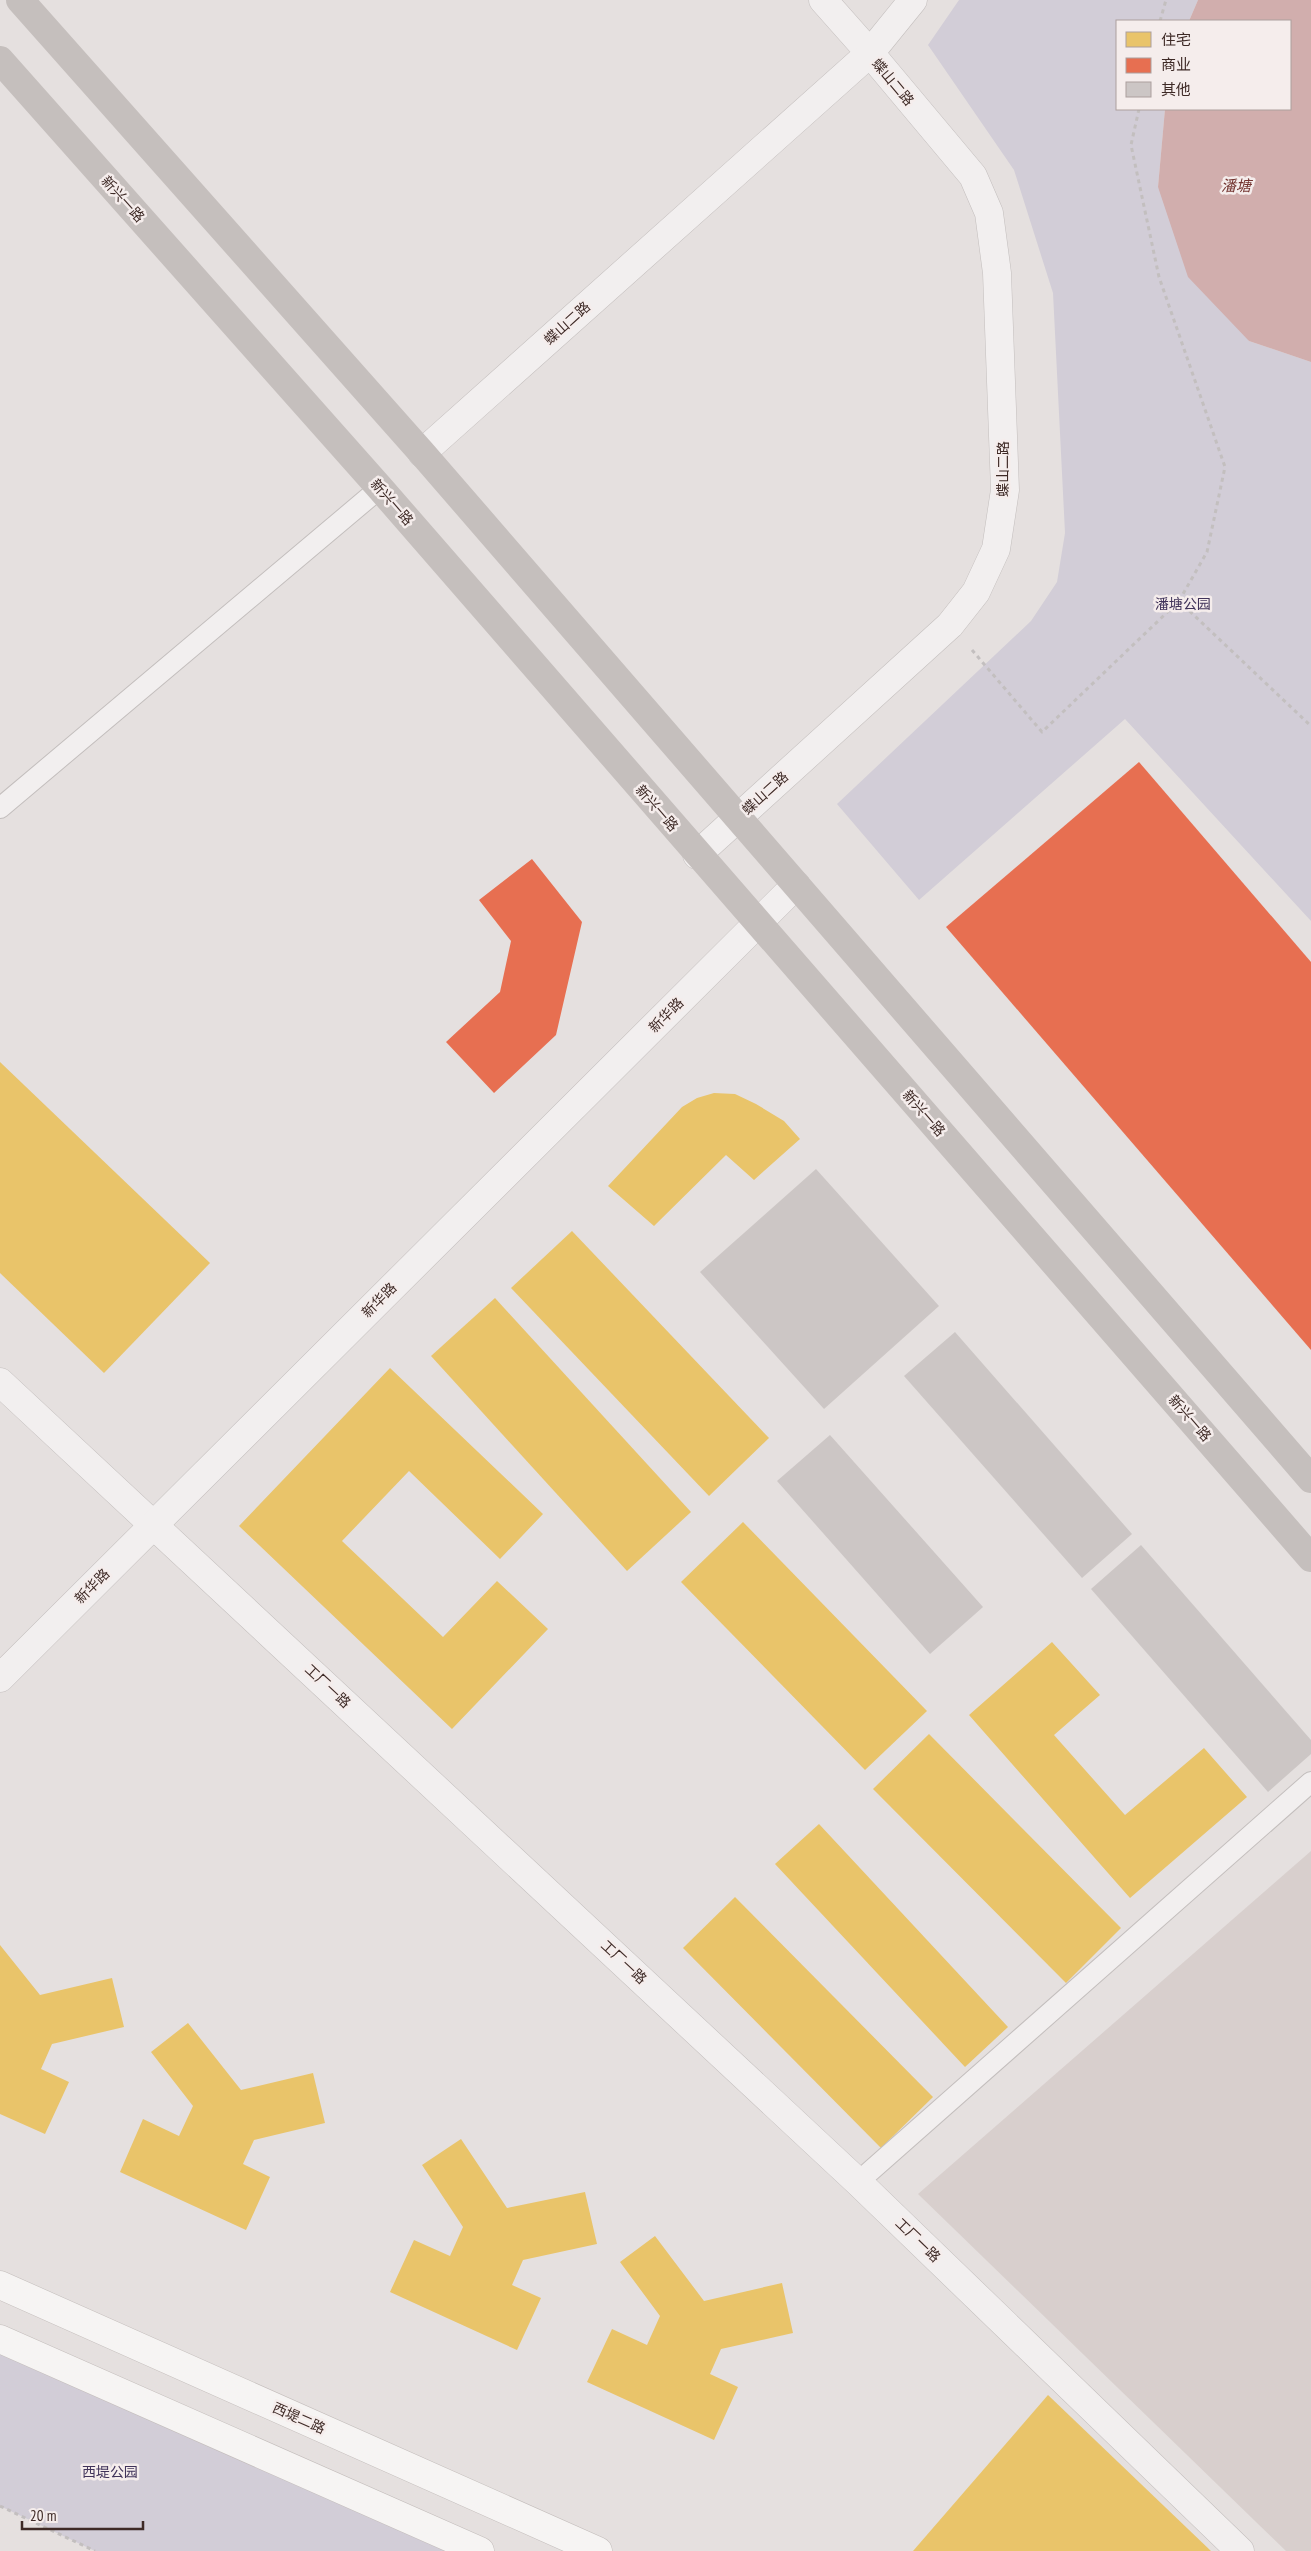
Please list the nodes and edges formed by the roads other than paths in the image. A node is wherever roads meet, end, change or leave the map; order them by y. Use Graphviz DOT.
graph roads {
  1 [pos="20,0"];
  2 [pos="823,0"];
  3 [pos="913,0"];
  4 [pos="870,53"];
  5 [pos="0,60"];
  6 [pos="422,453"];
  7 [pos="380,488"];
  8 [pos="0,808"];
  9 [pos="738,818"];
  10 [pos="697,855"];
  11 [pos="796,885"];
  12 [pos="758,923"];
  13 [pos="0,1382"];
  14 [pos="1311,1479"];
  15 [pos="154,1523"];
  16 [pos="1311,1558"];
  17 [pos="0,1678"];
  18 [pos="1311,1782"];
  19 [pos="858,2182"];
  20 [pos="0,2285"];
  21 [pos="0,2339"];
  22 [pos="480,2551"];
  23 [pos="598,2551"];
  24 [pos="1240,2551"];
  1 -- 6 [label="main road"];
  2 -- 4 [label="street"];
  3 -- 4 [label="street, 蝶山二路"];
  4 -- 6 [label="street, 蝶山二路"];
  4 -- 9 [label="street, 蝶山二路"];
  5 -- 7 [label="main road, 新兴一路"];
  6 -- 9 [label="main road"];
  7 -- 8 [label="lane"];
  7 -- 10 [label="main road, 新兴一路"];
  9 -- 10 [label="street, 蝶山二路"];
  9 -- 11 [label="main road"];
  10 -- 12 [label="main road, 新兴一路"];
  11 -- 12 [label="street, 新华路"];
  11 -- 14 [label="main road"];
  12 -- 15 [label="street, 新华路"];
  12 -- 16 [label="main road, 新兴一路"];
  13 -- 15 [label="street, 工厂一路"];
  15 -- 17 [label="street, 新华路"];
  15 -- 19 [label="street, 工厂一路"];
  18 -- 19 [label="lane"];
  19 -- 24 [label="street, 工厂一路"];
  20 -- 23 [label="main road, 西堤二路"];
  21 -- 22 [label="main road"];
}
